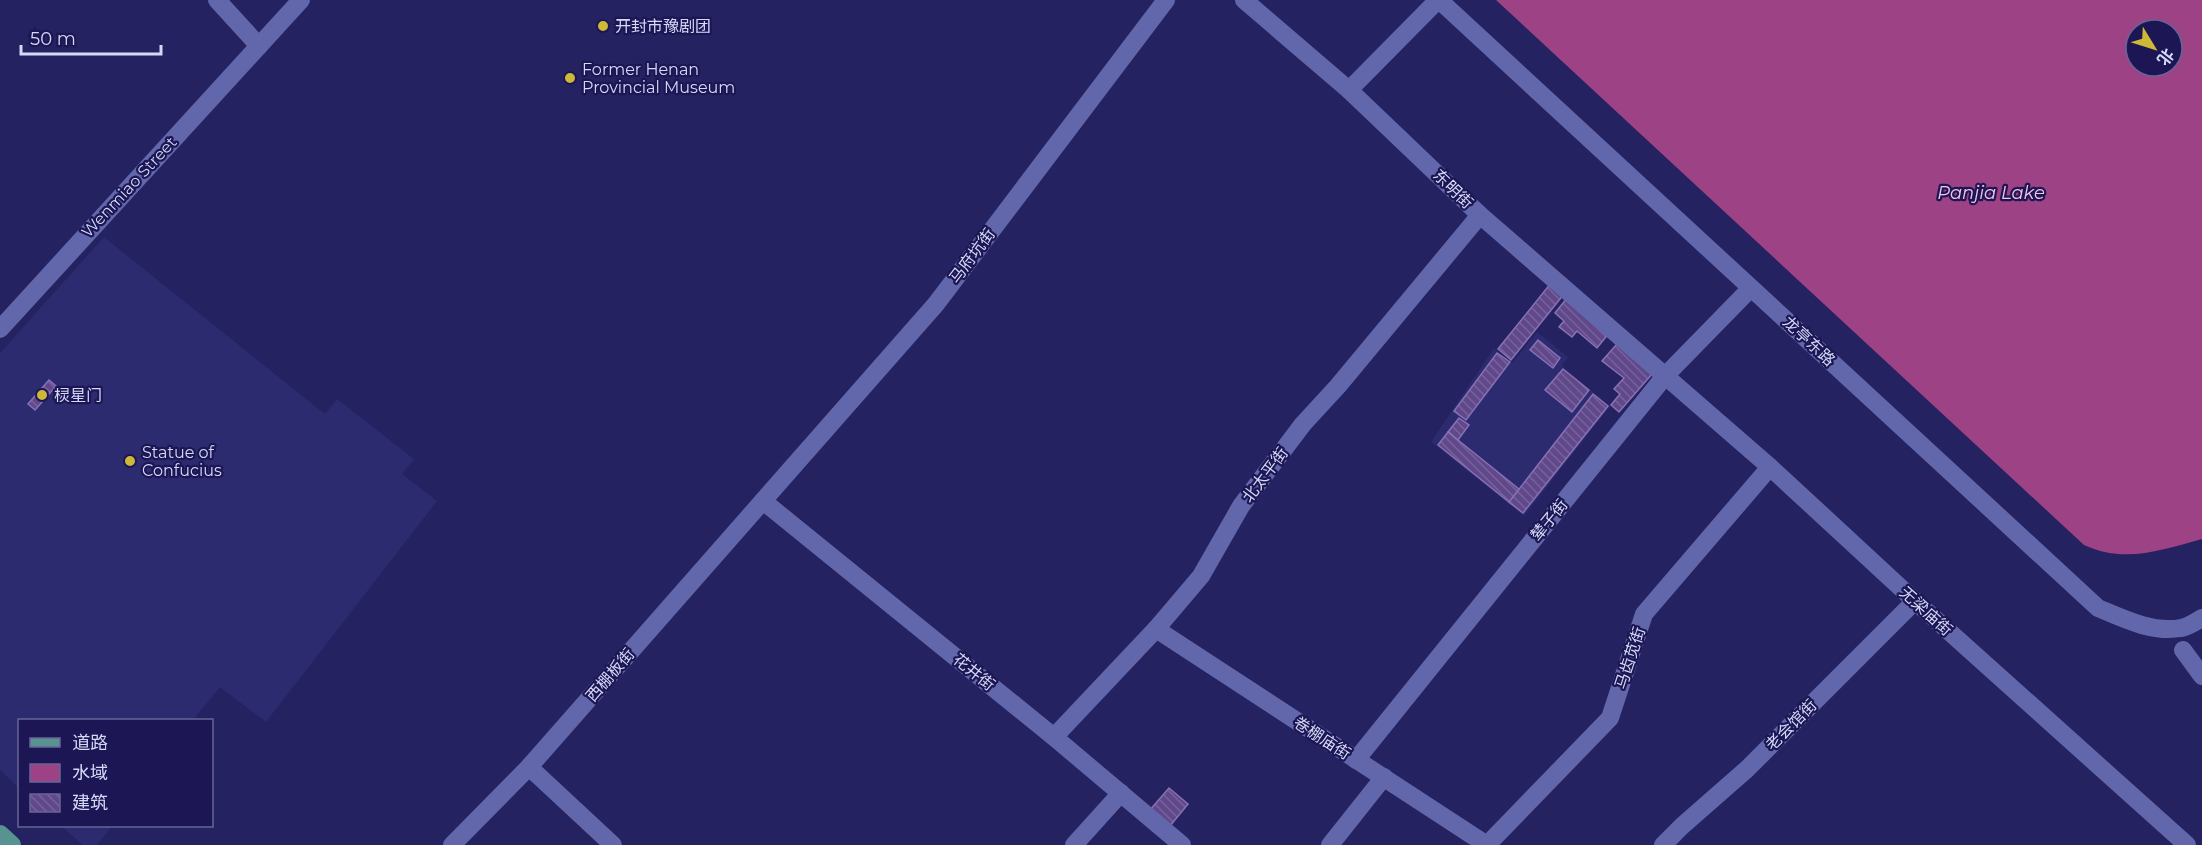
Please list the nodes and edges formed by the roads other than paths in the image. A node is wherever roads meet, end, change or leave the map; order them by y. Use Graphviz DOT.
graph roads {
  1 [pos="217,0"];
  2 [pos="301,0"];
  3 [pos="1166,0"];
  4 [pos="1244,0"];
  5 [pos="1438,0"];
  6 [pos="259,46"];
  7 [pos="1349,90"];
  8 [pos="1480,215"];
  9 [pos="1751,288"];
  10 [pos="0,328"];
  11 [pos="1665,376"];
  12 [pos="1770,466"];
  13 [pos="763,501"];
  14 [pos="1915,601"];
  15 [pos="2202,618"];
  16 [pos="1156,629"];
  17 [pos="2183,650"];
  18 [pos="2202,676"];
  19 [pos="1054,737"];
  20 [pos="1356,760"];
  21 [pos="529,767"];
  22 [pos="1384,777"];
  23 [pos="1120,793"];
  24 [pos="0,834"];
  25 [pos="12,845"];
  26 [pos="452,845"];
  27 [pos="613,845"];
  28 [pos="1074,845"];
  29 [pos="1182,845"];
  30 [pos="1330,845"];
  31 [pos="1487,845"];
  32 [pos="1664,845"];
  33 [pos="2187,845"];
  1 -- 6 [label="street"];
  2 -- 6 [label="street, Wenmiao Street"];
  3 -- 13 [label="street, 马府坑街"];
  4 -- 7 [label="street, 东明街"];
  5 -- 7 [label="street"];
  5 -- 9 [label="street, 龙亭东路"];
  6 -- 10 [label="street, Wenmiao Street"];
  7 -- 8 [label="street, 东明街"];
  8 -- 11 [label="street, 东明街"];
  8 -- 16 [label="street, 北太平街"];
  9 -- 11 [label="street, 辇子街"];
  9 -- 15 [label="street, 龙亭东路"];
  11 -- 12 [label="street, 无梁庙街"];
  11 -- 20 [label="street, 辇子街"];
  12 -- 14 [label="street, 无梁庙街"];
  12 -- 31 [label="street, 马齿苋街"];
  13 -- 19 [label="street, 花井街"];
  13 -- 21 [label="street, 西棚板街"];
  14 -- 32 [label="street, 老会馆街"];
  14 -- 33 [label="street, 无梁庙街"];
  16 -- 19 [label="street, 北太平街"];
  16 -- 20 [label="street, 卷棚庙街"];
  17 -- 18 [label="street"];
  19 -- 23 [label="street, 花井街"];
  20 -- 22 [label="street, 卷棚庙街"];
  21 -- 26 [label="street, 西棚板街"];
  21 -- 27 [label="street"];
  22 -- 30 [label="street"];
  22 -- 31 [label="street, 卷棚庙街"];
  23 -- 28 [label="street"];
  23 -- 29 [label="street, 花井街"];
  24 -- 25 [label="main road"];
}
